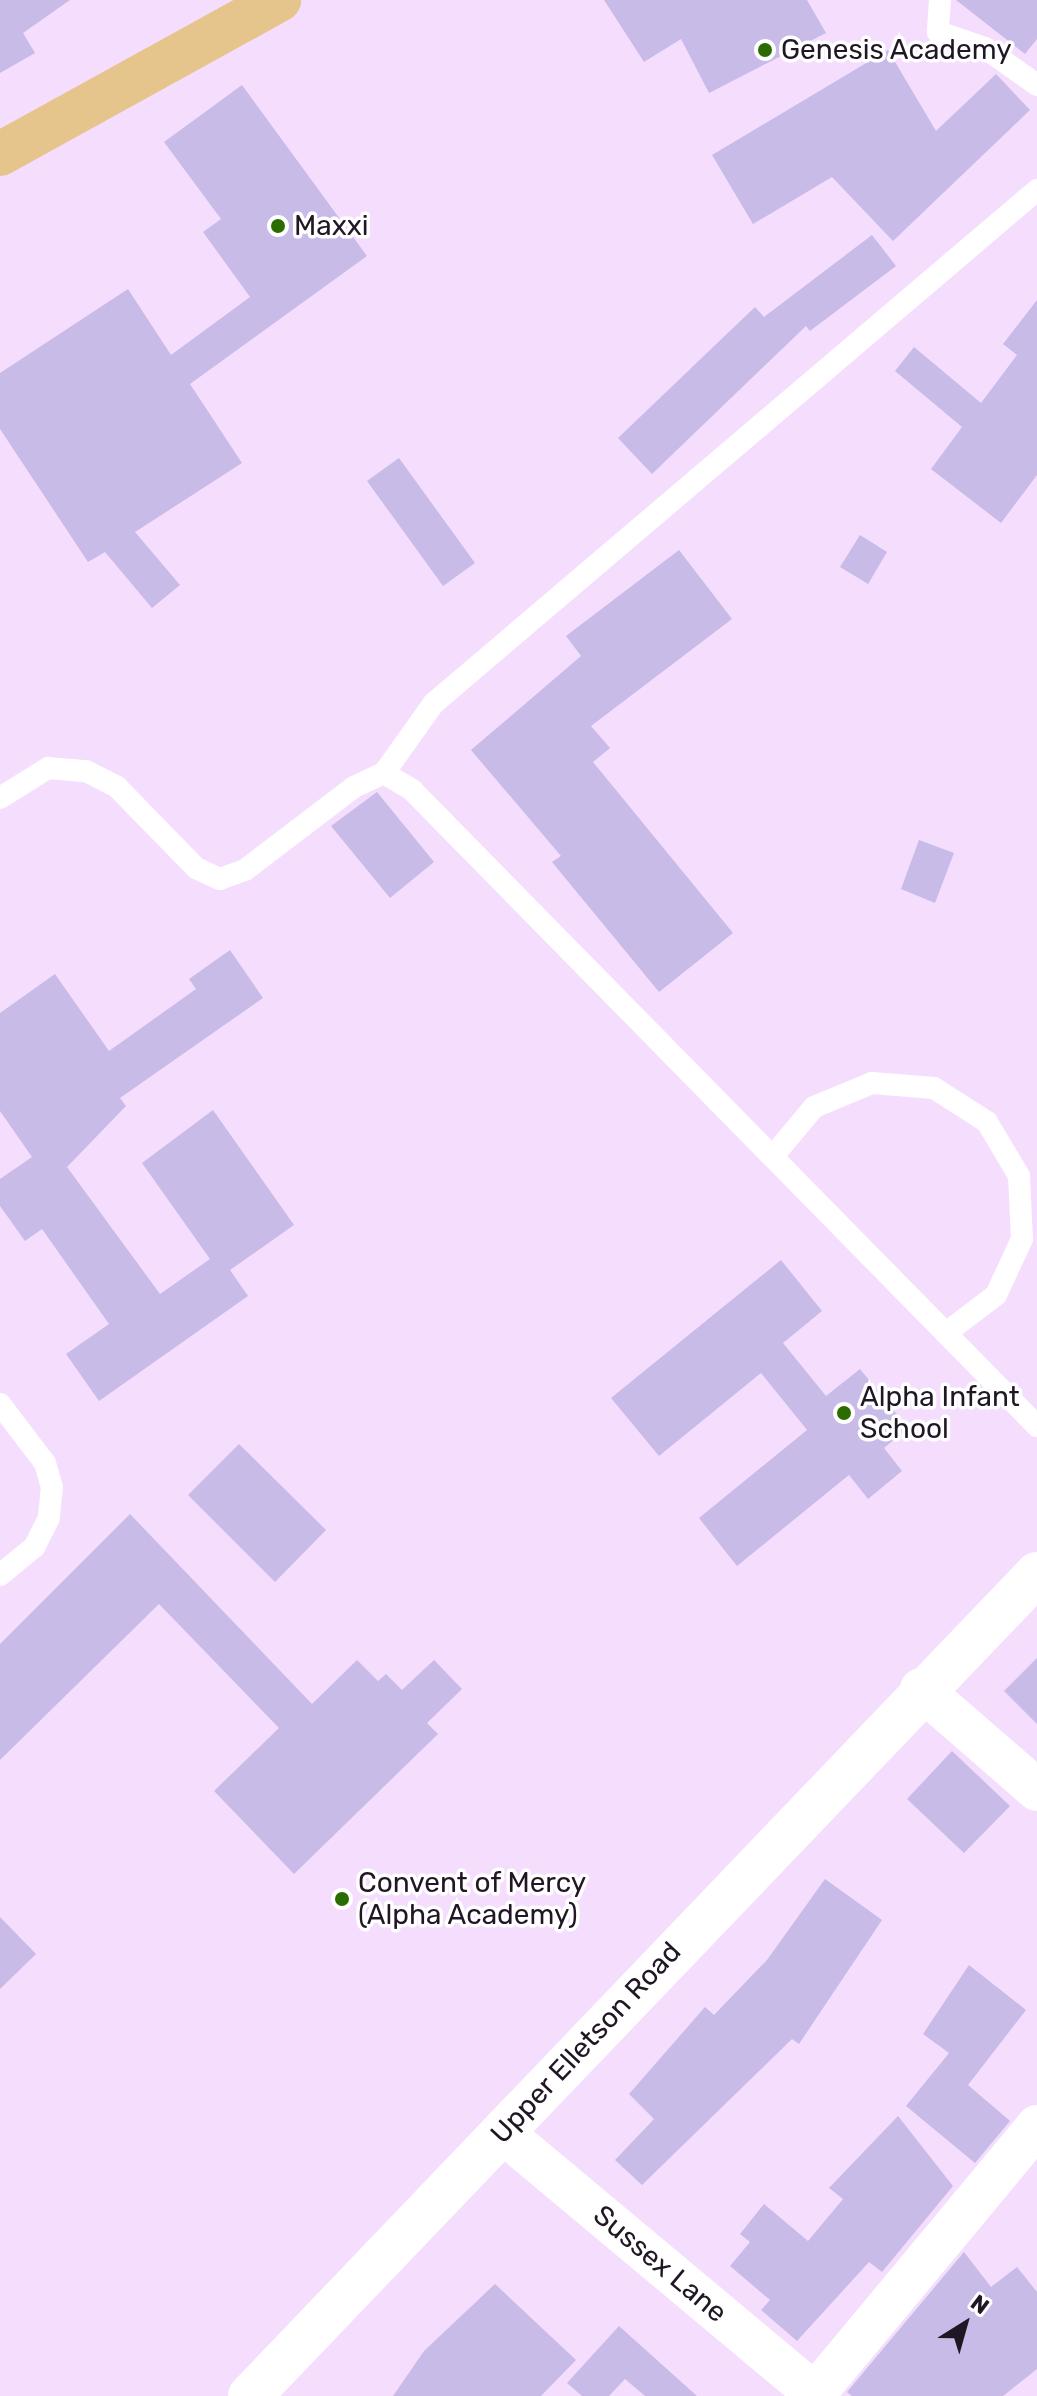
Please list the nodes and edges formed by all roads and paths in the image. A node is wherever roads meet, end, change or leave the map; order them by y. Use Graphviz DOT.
graph roads {
  1 [pos="279,0"];
  2 [pos="940,0"];
  3 [pos="1037,85"];
  4 [pos="0,154"];
  5 [pos="1037,190"];
  6 [pos="384,773"];
  7 [pos="0,798"];
  8 [pos="774,1155"];
  9 [pos="946,1333"];
  10 [pos="0,1404"];
  11 [pos="1037,1426"];
  12 [pos="1037,1574"];
  13 [pos="0,1575"];
  14 [pos="921,1689"];
  15 [pos="1037,1790"];
  16 [pos="1037,2126"];
  17 [pos="502,2132"];
  18 [pos="815,2395"];
  19 [pos="250,2396"];
  1 -- 4 [label="main road"];
  2 -- 3 [label="lane"];
  5 -- 6 [label="lane"];
  6 -- 7 [label="lane"];
  6 -- 8 [label="lane"];
  8 -- 9 [label="lane"];
  8 -- 9 [label="lane"];
  9 -- 11 [label="lane"];
  10 -- 13 [label="lane"];
  12 -- 14 [label="street, Upper Elletson Road"];
  14 -- 15 [label="street"];
  14 -- 17 [label="street, Upper Elletson Road"];
  16 -- 18 [label="street"];
  17 -- 18 [label="street, Sussex Lane"];
  17 -- 19 [label="street, Upper Elletson Road"];
}
